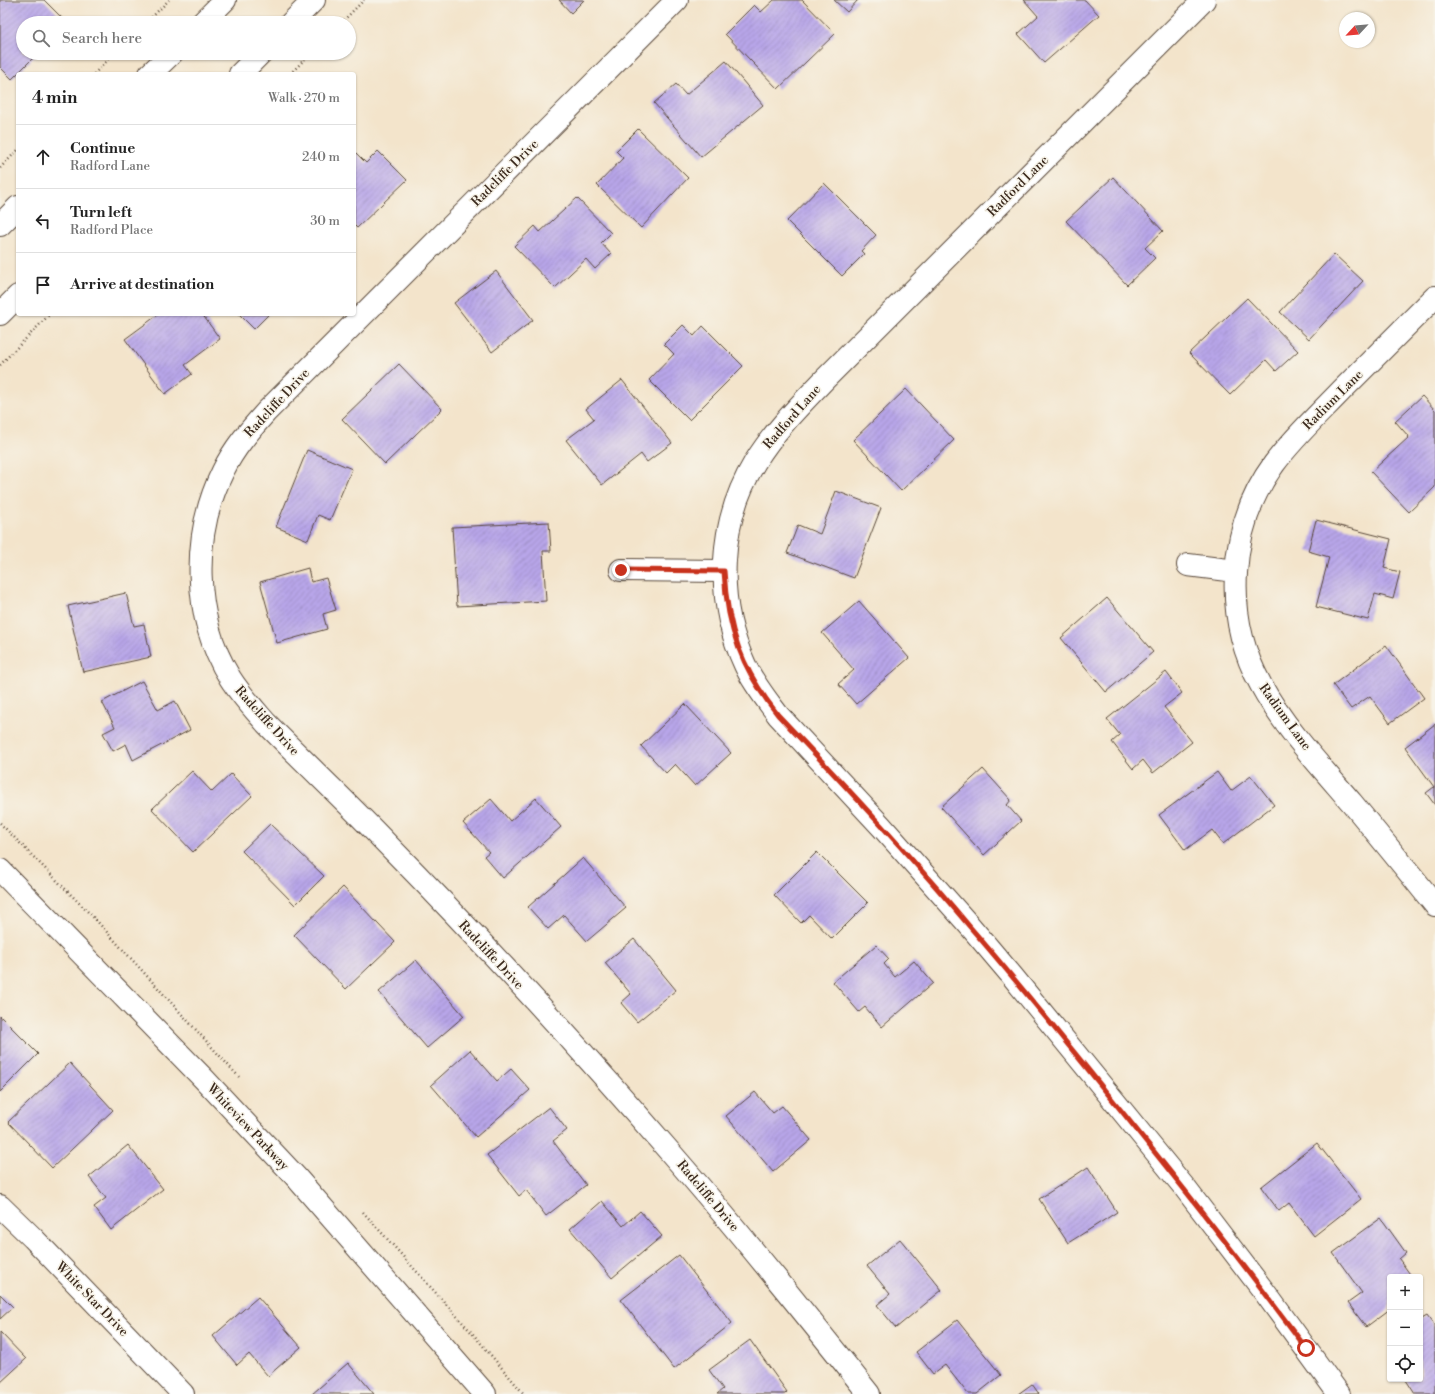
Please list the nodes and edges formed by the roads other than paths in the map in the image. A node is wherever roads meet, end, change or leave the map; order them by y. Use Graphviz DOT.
graph roads {
  1 [pos="225,0"];
  2 [pos="314,0"];
  3 [pos="677,0"];
  4 [pos="1204,0"];
  5 [pos="209,16"];
  6 [pos="298,16"];
  7 [pos="165,60"];
  8 [pos="254,60"];
  9 [pos="152,72"];
  10 [pos="242,72"];
  11 [pos="16,209"];
  12 [pos="0,225"];
  13 [pos="1435,297"];
  14 [pos="16,298"];
  15 [pos="0,314"];
  16 [pos="1188,565"];
  17 [pos="621,570"];
  18 [pos="724,571"];
  19 [pos="1236,571"];
  20 [pos="0,870"];
  21 [pos="1435,905"];
  22 [pos="0,1206"];
  23 [pos="183,1394"];
  24 [pos="485,1394"];
  25 [pos="869,1394"];
  26 [pos="1339,1394"];
  1 -- 5 [label="street"];
  2 -- 6 [label="street"];
  3 -- 25 [label="street, Radcliffe Drive"];
  4 -- 18 [label="street, Radford Lane"];
  7 -- 9 [label="street"];
  8 -- 10 [label="street"];
  11 -- 12 [label="street"];
  13 -- 19 [label="street, Radium Lane"];
  14 -- 15 [label="street"];
  16 -- 19 [label="street"];
  17 -- 18 [label="street"];
  18 -- 26 [label="street, Radford Lane"];
  19 -- 21 [label="street, Radium Lane"];
  20 -- 24 [label="street, Whiteview Parkway"];
  22 -- 23 [label="street, White Star Drive"];
}
